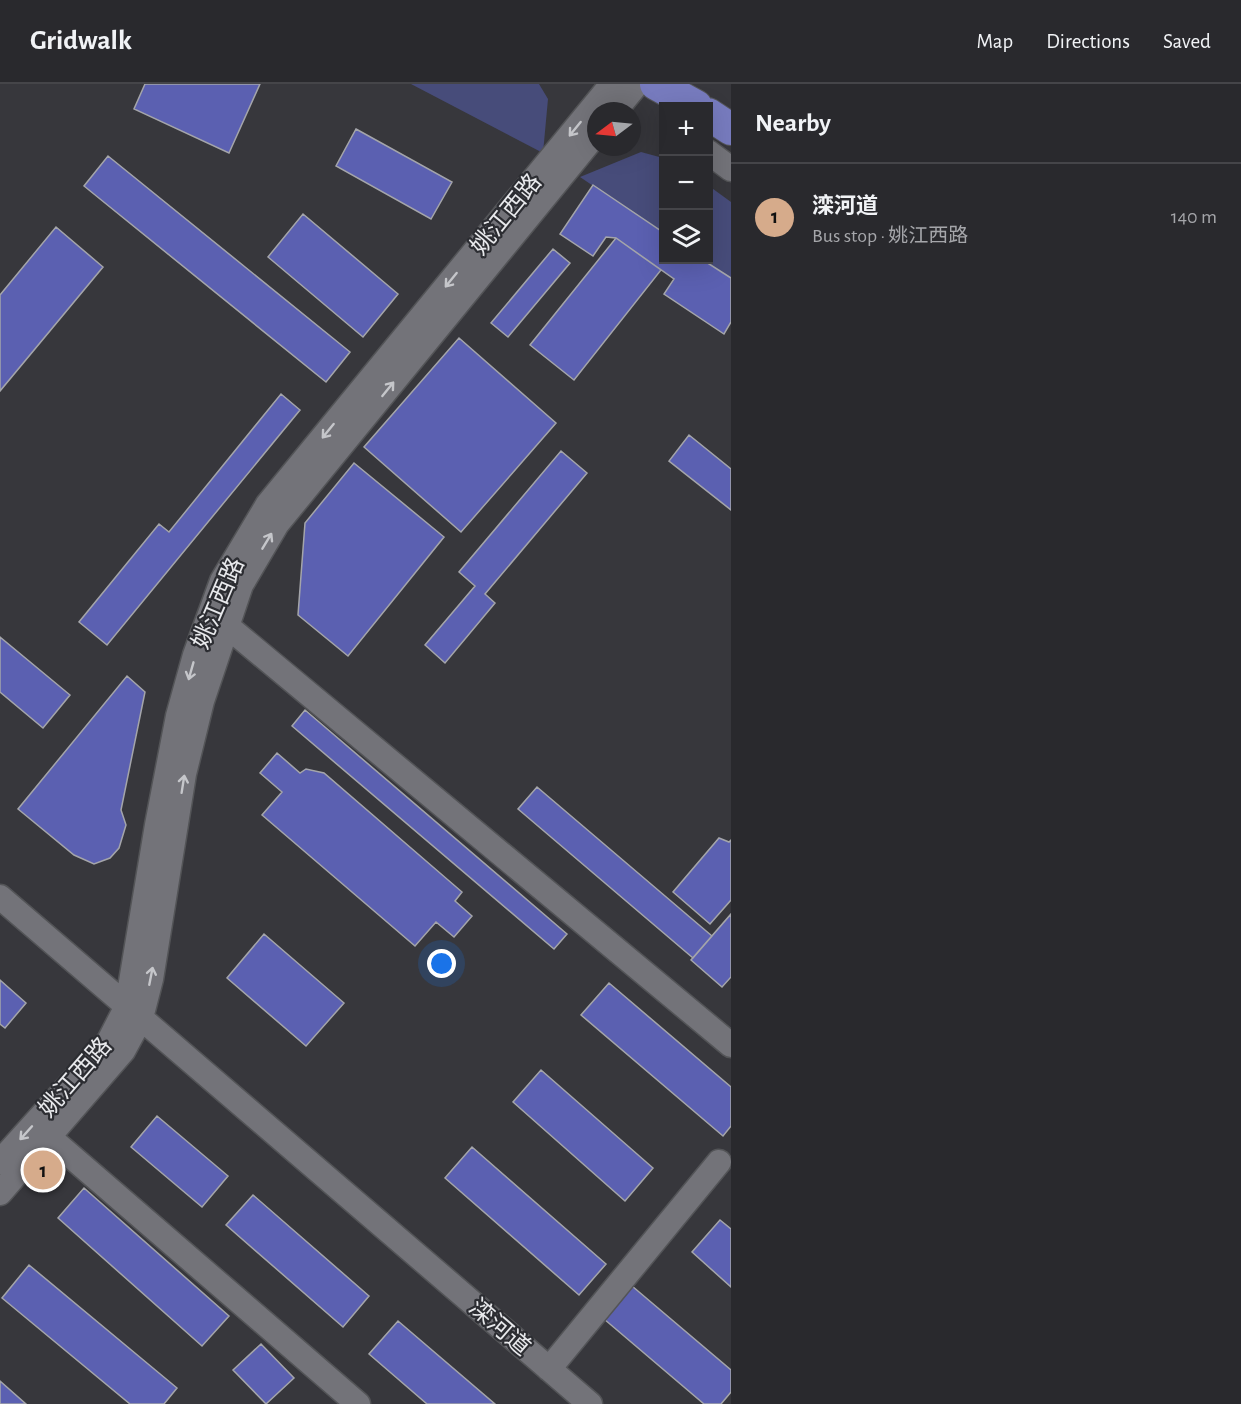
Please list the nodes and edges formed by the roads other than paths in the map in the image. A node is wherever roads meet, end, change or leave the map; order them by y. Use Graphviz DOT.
graph roads {
  1 [pos="612,84"];
  2 [pos="637,84"];
  3 [pos="648,84"];
  4 [pos="656,84"];
  5 [pos="622,102"];
  6 [pos="663,102"];
  7 [pos="689,102"];
  8 [pos="713,117"];
  9 [pos="731,129"];
  10 [pos="587,145"];
  11 [pos="713,156"];
  12 [pos="731,169"];
  13 [pos="227,626"];
  14 [pos="0,897"];
  15 [pos="134,1012"];
  16 [pos="731,1045"];
  17 [pos="50,1138"];
  18 [pos="0,1162"];
  19 [pos="719,1162"];
  20 [pos="0,1193"];
  21 [pos="549,1369"];
  22 [pos="358,1404"];
  23 [pos="590,1404"];
  1 -- 15 [label="street, 姚江西路, one-way"];
  2 -- 5 [label="street"];
  3 -- 6 [label="street"];
  4 -- 7 [label="main road"];
  8 -- 9 [label="main road"];
  13 -- 10 [label="street, 姚江西路, one-way"];
  11 -- 12 [label="street"];
  15 -- 13 [label="street, 姚江西路, one-way"];
  13 -- 16 [label="street"];
  14 -- 15 [label="street, 滦河道"];
  15 -- 17 [label="street, 姚江西路"];
  15 -- 18 [label="street, 姚江西路, one-way"];
  15 -- 21 [label="street, 滦河道"];
  17 -- 20 [label="street, 姚江西路"];
  17 -- 22 [label="street"];
  19 -- 21 [label="street"];
  21 -- 23 [label="street, 滦河道"];
}
